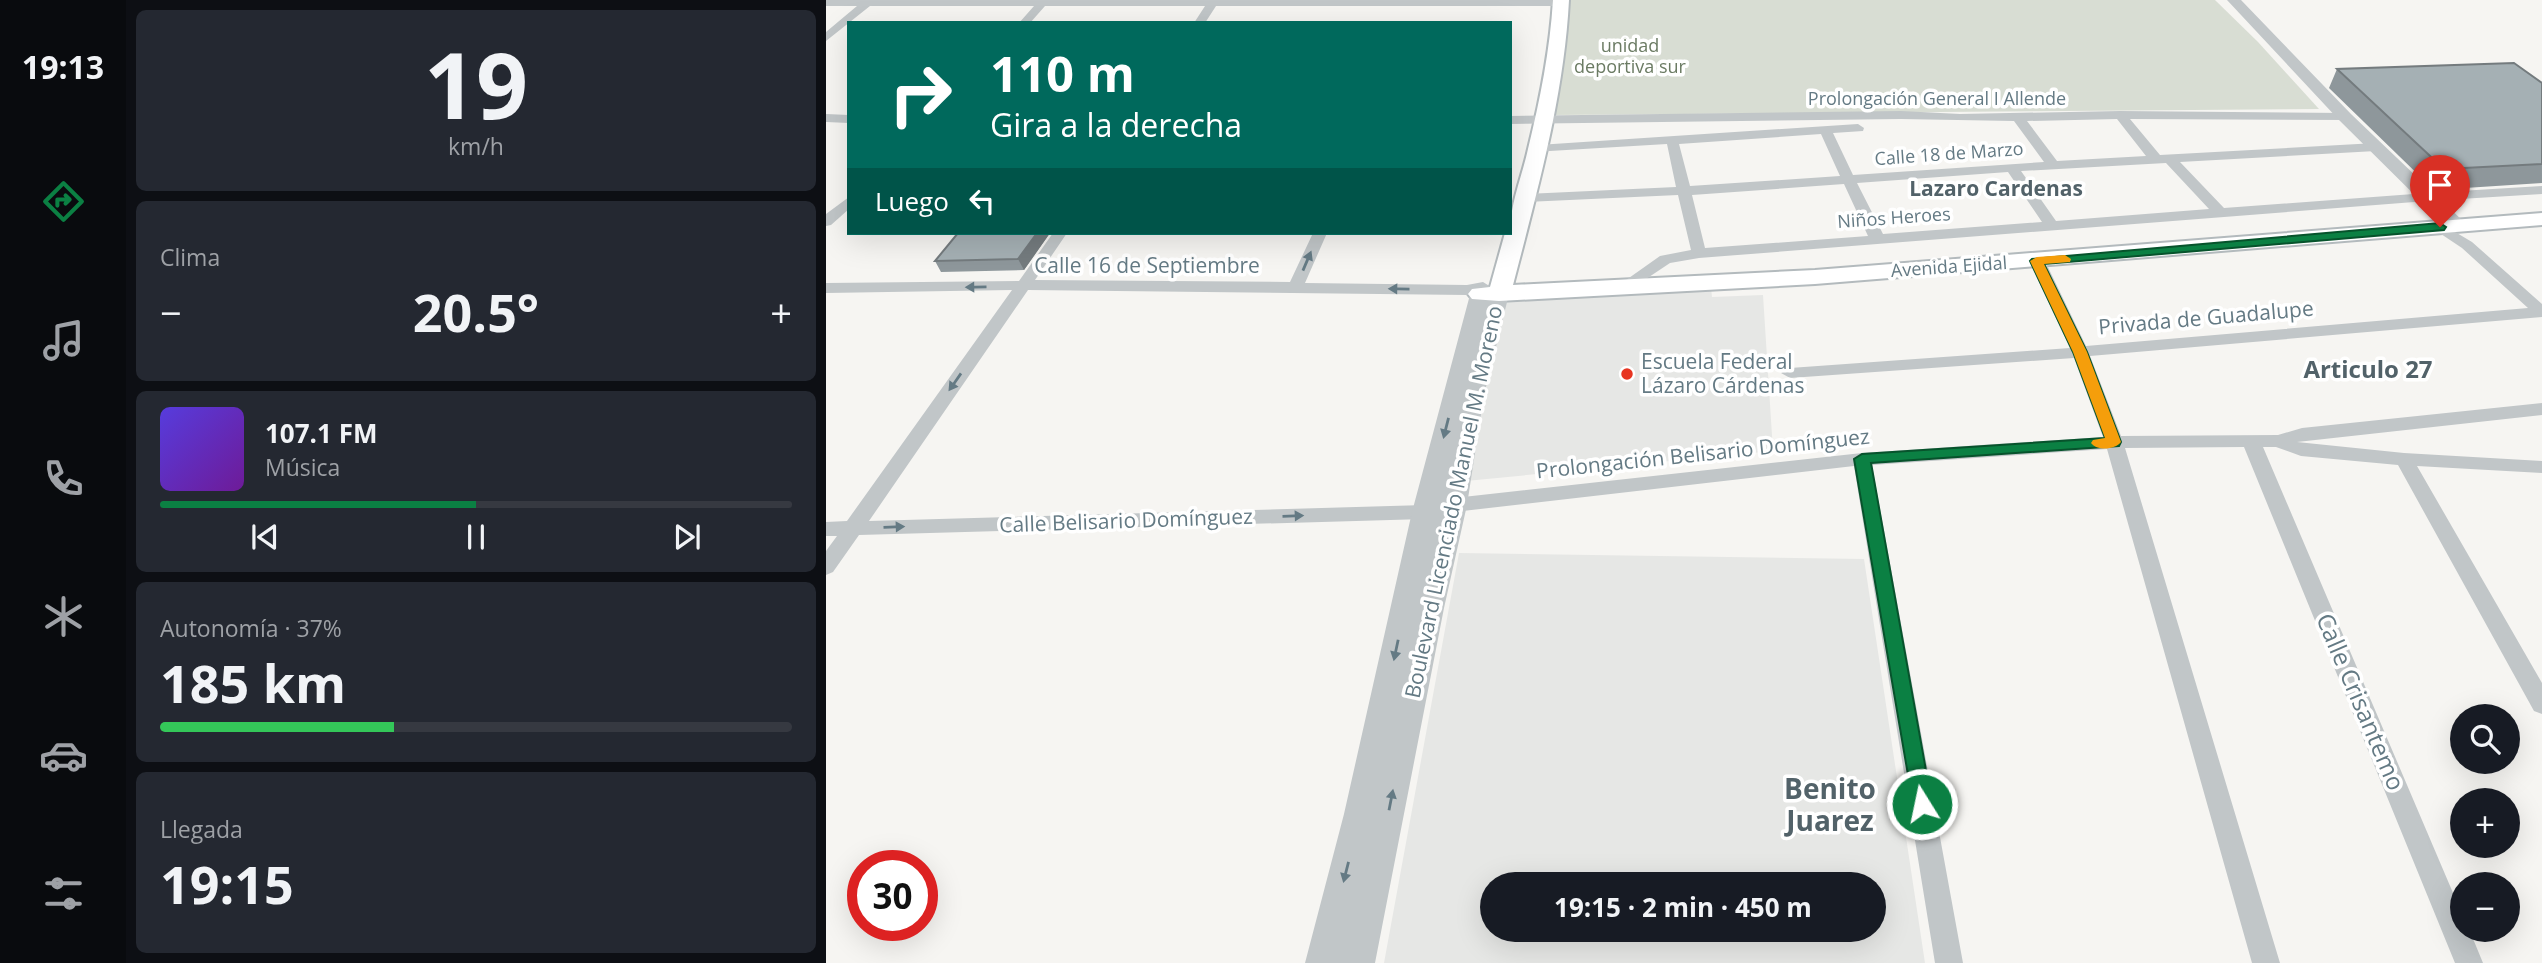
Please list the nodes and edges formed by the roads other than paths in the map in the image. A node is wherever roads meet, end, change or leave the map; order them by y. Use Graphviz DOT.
graph roads {
  1 [pos="2219,0"];
  2 [pos="2234,0"];
  3 [pos="870,1"];
  4 [pos="1044,1"];
  5 [pos="1213,1"];
  6 [pos="1555,2"];
  7 [pos="826,3"];
  8 [pos="1412,6"];
  9 [pos="1026,21"];
  10 [pos="1200,21"];
  11 [pos="826,38"];
  12 [pos="2268,42"];
  13 [pos="2120,115"];
  14 [pos="2017,116"];
  15 [pos="2337,116"];
  16 [pos="826,118"];
  17 [pos="847,118"];
  18 [pos="1960,118"];
  19 [pos="1512,120"];
  20 [pos="1537,120"];
  21 [pos="1825,130"];
  22 [pos="1672,140"];
  23 [pos="2367,147"];
  24 [pos="1538,149"];
  25 [pos="2163,159"];
  26 [pos="2053,165"];
  27 [pos="2012,168"];
  28 [pos="1851,181"];
  29 [pos="2542,190"];
  30 [pos="1684,191"];
  31 [pos="1518,194"];
  32 [pos="847,203"];
  33 [pos="2542,208"];
  34 [pos="1512,212"];
  35 [pos="2221,214"];
  36 [pos="2439,218"];
  37 [pos="2542,219"];
  38 [pos="826,222"];
  39 [pos="2052,226"];
  40 [pos="1059,235"];
  41 [pos="1319,235"];
  42 [pos="1498,235"];
  43 [pos="1504,235"];
  44 [pos="1877,238"];
  45 [pos="1699,253"];
  46 [pos="2037,261"];
  47 [pos="1633,282"];
  48 [pos="1023,286"];
  49 [pos="826,288"];
  50 [pos="1295,288"];
  51 [pos="1486,290"];
  52 [pos="2542,312"];
  53 [pos="2080,352"];
  54 [pos="1470,373"];
  55 [pos="1790,373"];
  56 [pos="2542,409"];
  57 [pos="2251,441"];
  58 [pos="2278,441"];
  59 [pos="2114,442"];
  60 [pos="1862,459"];
  61 [pos="2404,459"];
  62 [pos="2542,467"];
  63 [pos="1454,505"];
  64 [pos="1425,512"];
  65 [pos="852,528"];
  66 [pos="826,529"];
  67 [pos="826,567"];
  68 [pos="1417,609"];
  69 [pos="2542,704"];
  70 [pos="1323,963"];
  71 [pos="1357,963"];
  72 [pos="1949,963"];
  73 [pos="2266,963"];
  74 [pos="2469,963"];
  1 -- 12 [label="street"];
  2 -- 12 [label="street"];
  3 -- 4 [label="street"];
  3 -- 7 [label="street"];
  3 -- 11 [label="street"];
  4 -- 5 [label="street"];
  4 -- 9 [label="street"];
  5 -- 8 [label="street"];
  5 -- 10 [label="street"];
  6 -- 8 [label="street"];
  6 -- 20 [label="main road, Boulevard Licenciado Manuel M. Moreno"];
  12 -- 15 [label="street"];
  13 -- 14 [label="street, Prolongación General I Allende"];
  13 -- 15 [label="street, Prolongación General I Allende"];
  13 -- 25 [label="street"];
  14 -- 18 [label="street, Prolongación General I Allende"];
  14 -- 26 [label="street"];
  15 -- 23 [label="street"];
  16 -- 17 [label="street"];
  18 -- 20 [label="street, Prolongación General I Allende"];
  18 -- 21 [label="street"];
  19 -- 20 [label="street, Prolongación General I Allende"];
  20 -- 24 [label="main road, Boulevard Licenciado Manuel M. Moreno"];
  20 -- 31 [label="main road, Boulevard Licenciado Manuel M. Moreno"];
  21 -- 22 [label="street"];
  21 -- 28 [label="street"];
  22 -- 24 [label="street"];
  22 -- 30 [label="street"];
  23 -- 25 [label="street, Calle 18 de Marzo"];
  23 -- 36 [label="street"];
  24 -- 31 [label="main road, Boulevard Licenciado Manuel M. Moreno"];
  25 -- 26 [label="street, Calle 18 de Marzo"];
  25 -- 35 [label="street"];
  26 -- 27 [label="street, Calle 18 de Marzo"];
  27 -- 28 [label="street, Calle 18 de Marzo"];
  27 -- 39 [label="street"];
  28 -- 30 [label="street, Calle 18 de Marzo"];
  28 -- 44 [label="street"];
  29 -- 36 [label="lane"];
  30 -- 31 [label="street, Calle 18 de Marzo"];
  30 -- 45 [label="street"];
  31 -- 34 [label="main road, Boulevard Licenciado Manuel M. Moreno"];
  32 -- 38 [label="street"];
  33 -- 36 [label="main road, Avenida Ejidal"];
  35 -- 36 [label="street, Niños Heroes"];
  35 -- 39 [label="street, Niños Heroes"];
  36 -- 37 [label="main road, Avenida Ejidal"];
  36 -- 46 [label="main road, Avenida Ejidal"];
  36 -- 47 [label="main road, Avenida Ejidal"];
  36 -- 52 [label="street"];
  39 -- 44 [label="street, Niños Heroes"];
  40 -- 48 [label="street"];
  50 -- 41 [label="street, one-way"];
  42 -- 51 [label="main road, Boulevard Licenciado Manuel M. Moreno"];
  43 -- 51 [label="main road, Boulevard Licenciado Manuel M. Moreno"];
  44 -- 45 [label="street, Niños Heroes"];
  45 -- 47 [label="street, Niños Heroes"];
  46 -- 47 [label="main road, Avenida Ejidal"];
  46 -- 53 [label="street"];
  47 -- 51 [label="main road, Avenida Ejidal"];
  48 -- 49 [label="street, Calle 16 de Septiembre, one-way"];
  48 -- 50 [label="street, Calle 16 de Septiembre"];
  48 -- 65 [label="street, one-way"];
  51 -- 50 [label="street, Calle 16 de Septiembre, one-way"];
  51 -- 54 [label="street, Boulevard Licenciado Manuel M. Moreno"];
  52 -- 53 [label="street, Privada de Guadalupe"];
  53 -- 55 [label="street, Privada de Guadalupe"];
  53 -- 59 [label="street"];
  54 -- 63 [label="street, Boulevard Licenciado Manuel M. Moreno"];
  54 -- 64 [label="street, Boulevard Licenciado Manuel M. Moreno, one-way"];
  56 -- 58 [label="street, Prolongación Belisario Domínguez"];
  57 -- 58 [label="street, Prolongación Belisario Domínguez"];
  57 -- 59 [label="street, Prolongación Belisario Domínguez"];
  57 -- 74 [label="street, Calle Crisantemo"];
  58 -- 61 [label="street"];
  59 -- 60 [label="street, Prolongación Belisario Domínguez"];
  59 -- 73 [label="street"];
  60 -- 63 [label="street, Prolongación Belisario Domínguez"];
  60 -- 72 [label="street"];
  61 -- 62 [label="street"];
  61 -- 69 [label="street"];
  63 -- 64 [label="street, Prolongación Belisario Domínguez"];
  63 -- 68 [label="street, Boulevard Licenciado Manuel M. Moreno"];
  65 -- 64 [label="street, Calle Belisario Domínguez, one-way"];
  64 -- 68 [label="street, Boulevard Licenciado Manuel M. Moreno"];
  65 -- 66 [label="street, Calle Belisario Domínguez"];
  65 -- 67 [label="street"];
  68 -- 70 [label="street, Boulevard Licenciado Manuel M. Moreno, one-way"];
  71 -- 68 [label="street, Boulevard Licenciado Manuel M. Moreno, one-way"];
}
